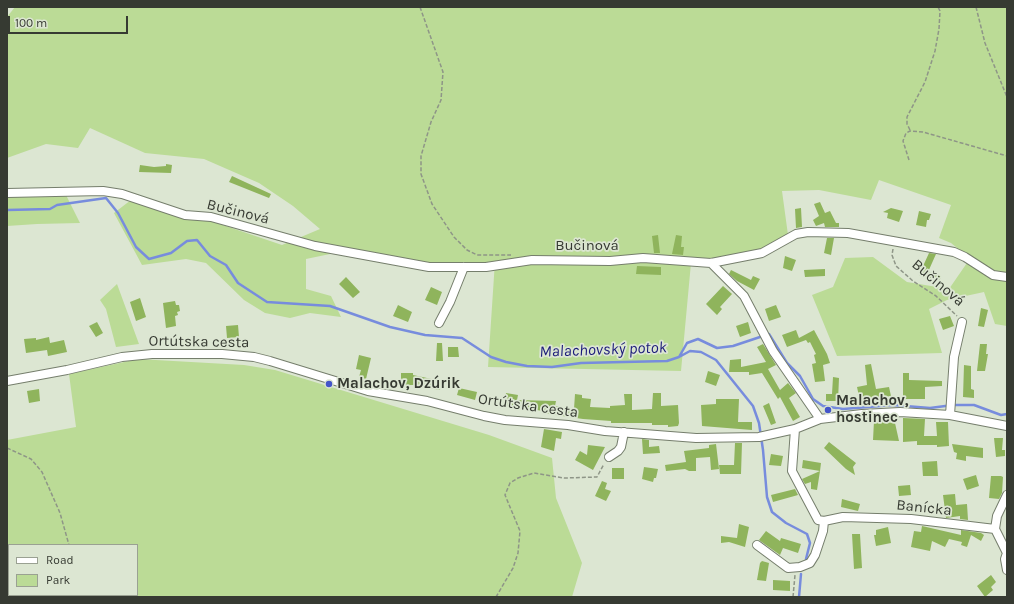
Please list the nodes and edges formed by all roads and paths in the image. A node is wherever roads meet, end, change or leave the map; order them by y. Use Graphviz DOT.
graph roads {
  1 [pos="420,7"];
  2 [pos="938,7"];
  3 [pos="976,7"];
  4 [pos="1007,97"];
  5 [pos="910,130"];
  6 [pos="1007,156"];
  7 [pos="909,160"];
  8 [pos="7,193"];
  9 [pos="894,242"];
  10 [pos="515,255"];
  11 [pos="711,263"];
  12 [pos="464,267"];
  13 [pos="1007,277"];
  14 [pos="962,322"];
  15 [pos="439,323"];
  16 [pos="7,381"];
  17 [pos="950,413"];
  18 [pos="820,419"];
  19 [pos="1007,427"];
  20 [pos="795,429"];
  21 [pos="624,432"];
  22 [pos="7,448"];
  23 [pos="608,457"];
  24 [pos="1007,495"];
  25 [pos="824,521"];
  26 [pos="995,529"];
  27 [pos="69,544"];
  28 [pos="757,544"];
  29 [pos="1007,553"];
  30 [pos="798,568"];
  31 [pos="1007,570"];
  32 [pos="496,597"];
  33 [pos="793,597"];
  1 -- 10 [label="path"];
  2 -- 5 [label="path"];
  3 -- 4 [label="path"];
  5 -- 6 [label="path"];
  5 -- 7 [label="path"];
  8 -- 12 [label="street, Bučinová"];
  9 -- 11 [label="street, Bučinová"];
  9 -- 13 [label="street, Bučinová"];
  9 -- 14 [label="path, Bučinová"];
  11 -- 12 [label="street, Bučinová"];
  11 -- 18 [label="street"];
  12 -- 15 [label="street"];
  14 -- 17 [label="street"];
  16 -- 21 [label="street, Ortútska cesta"];
  17 -- 18 [label="street, Ortútska cesta"];
  17 -- 19 [label="street, Ortútska cesta"];
  18 -- 20 [label="street, Ortútska cesta"];
  20 -- 21 [label="street, Ortútska cesta"];
  20 -- 25 [label="street"];
  21 -- 23 [label="street"];
  22 -- 27 [label="path"];
  23 -- 32 [label="path"];
  24 -- 26 [label="street"];
  25 -- 26 [label="street, Banícka"];
  25 -- 30 [label="street"];
  26 -- 29 [label="street"];
  28 -- 30 [label="street"];
  29 -- 31 [label="street"];
  30 -- 33 [label="path"];
}
